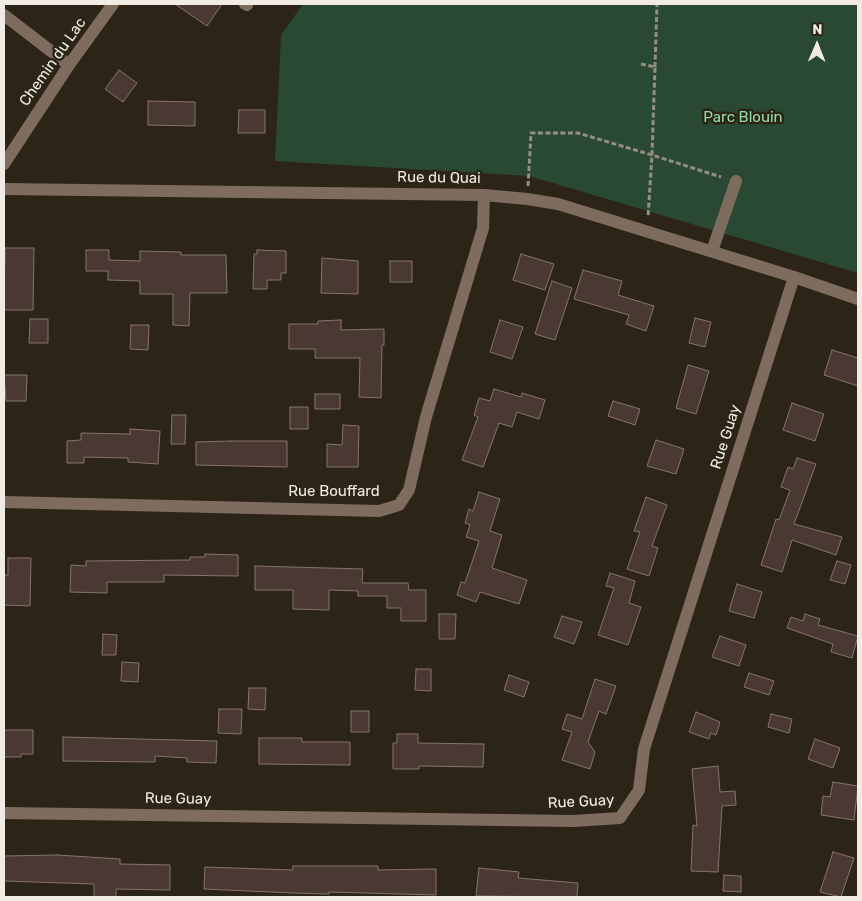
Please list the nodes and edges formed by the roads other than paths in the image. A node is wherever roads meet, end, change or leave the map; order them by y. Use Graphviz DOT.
graph roads {
  1 [pos="113,4"];
  2 [pos="4,15"];
  3 [pos="69,65"];
  4 [pos="4,164"];
  5 [pos="736,181"];
  6 [pos="4,189"];
  7 [pos="484,194"];
  8 [pos="712,251"];
  9 [pos="794,276"];
  10 [pos="858,299"];
  11 [pos="4,502"];
  12 [pos="4,813"];
  1 -- 3 [label="street, Chemin du Lac"];
  2 -- 3 [label="street"];
  3 -- 4 [label="street, Chemin du Lac"];
  5 -- 8 [label="street"];
  6 -- 7 [label="street, Rue du Quai"];
  7 -- 8 [label="street, Rue du Quai"];
  7 -- 11 [label="street, Rue Bouffard"];
  8 -- 9 [label="street, Rue du Quai"];
  9 -- 10 [label="street, Rue du Quai"];
  9 -- 12 [label="street, Rue Guay"];
}
